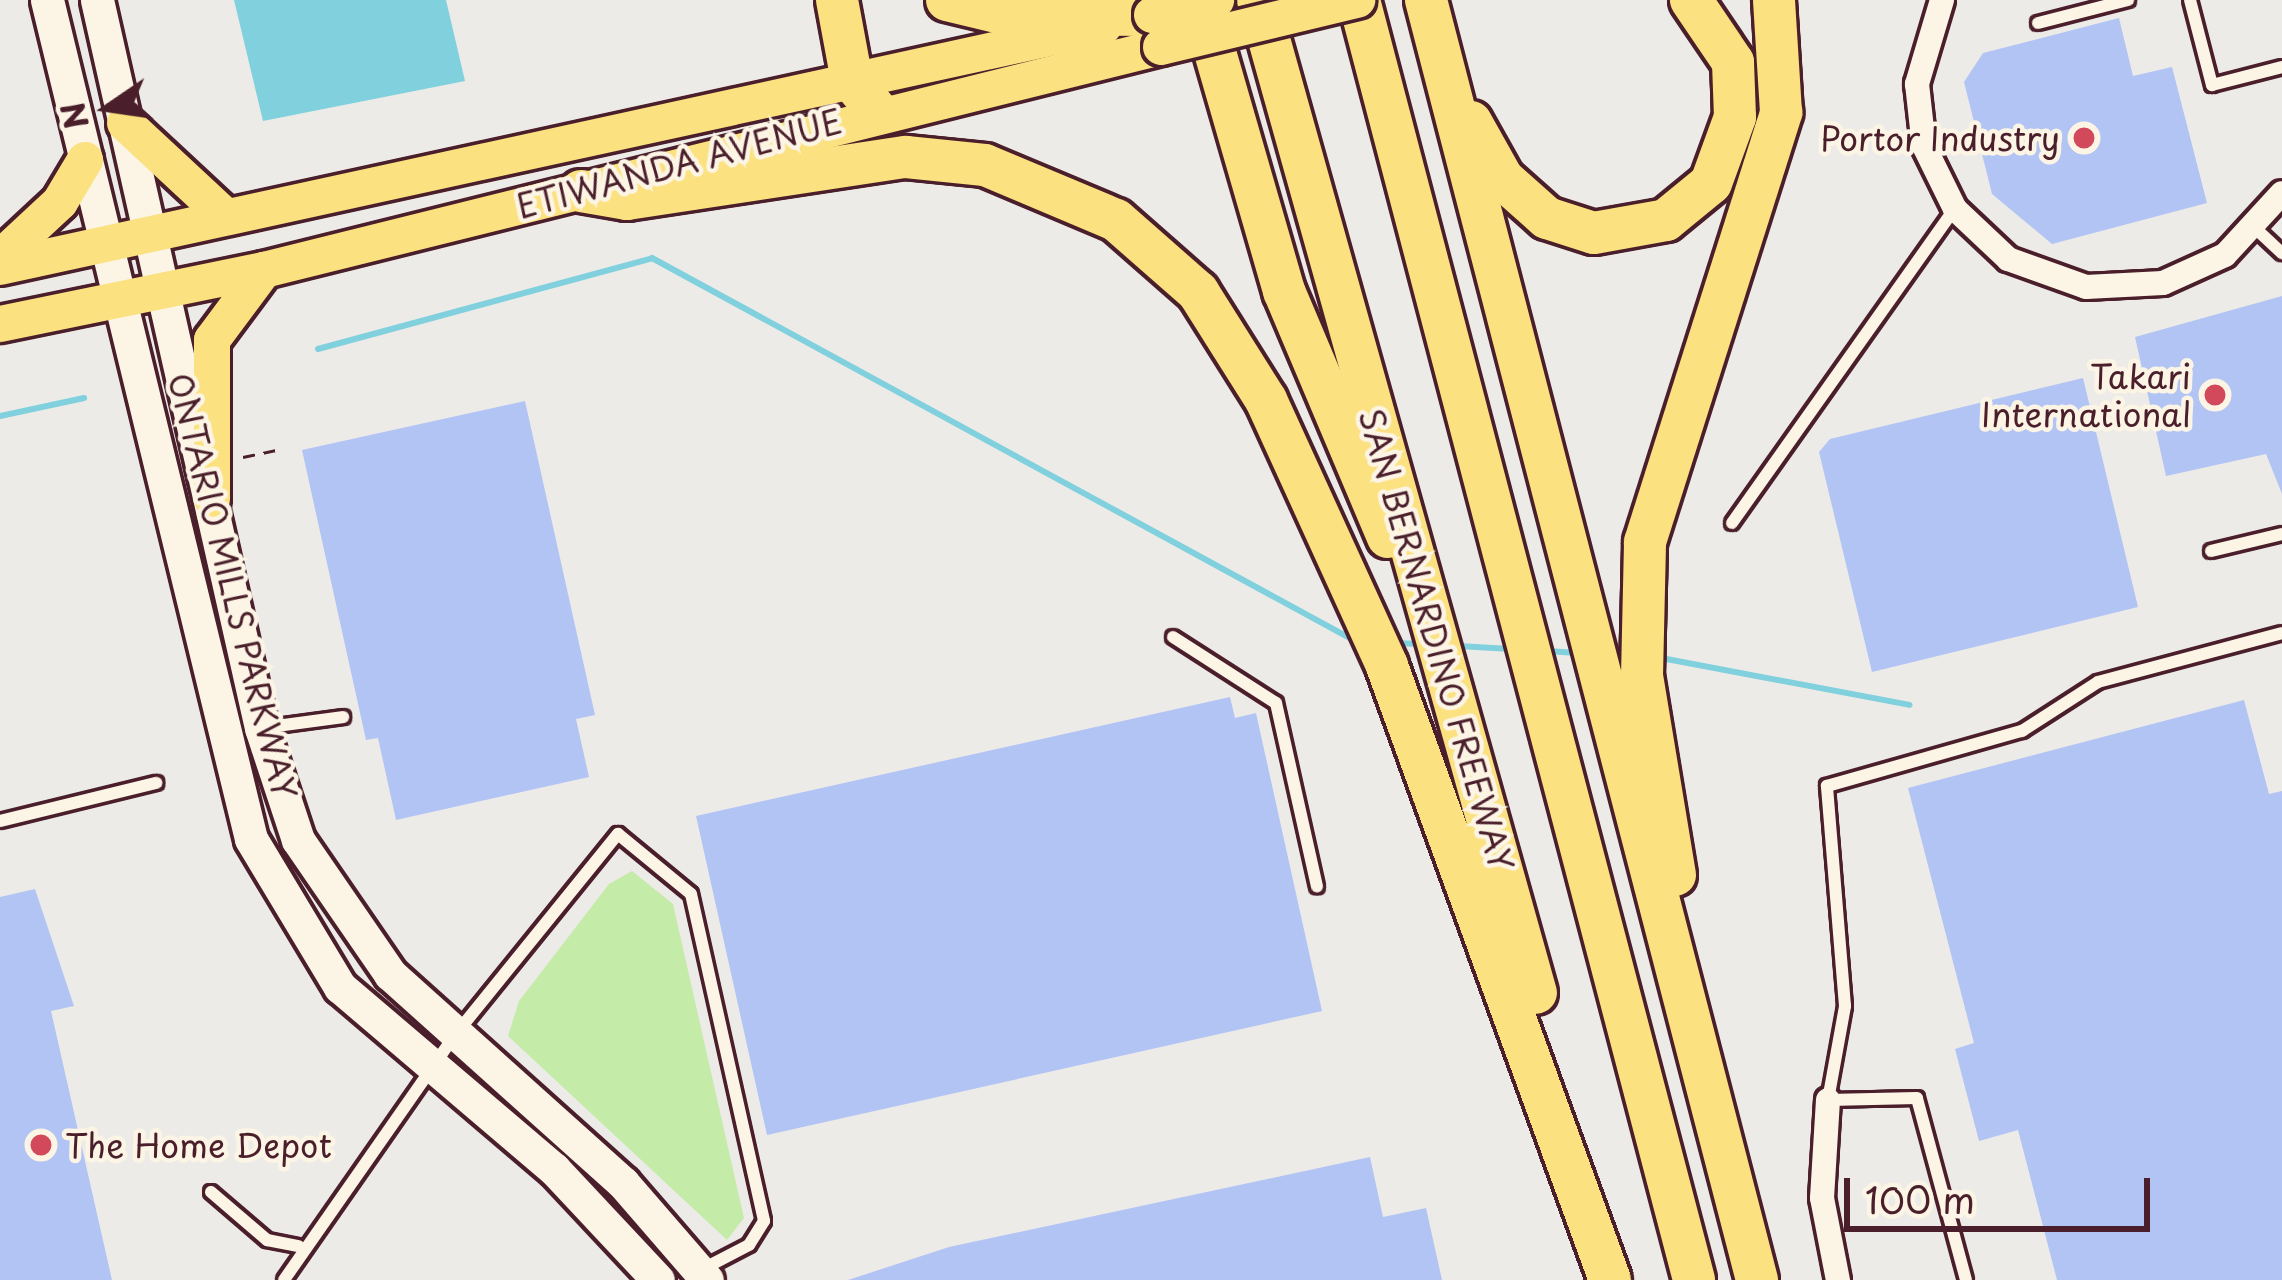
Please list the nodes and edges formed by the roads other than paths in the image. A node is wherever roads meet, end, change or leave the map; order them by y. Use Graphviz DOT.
graph roads {
  1 [pos="46,0"];
  2 [pos="97,0"];
  3 [pos="837,0"];
  4 [pos="947,0"];
  5 [pos="1200,0"];
  6 [pos="1216,0"];
  7 [pos="1258,0"];
  8 [pos="1359,0"];
  9 [pos="1427,0"];
  10 [pos="1691,0"];
  11 [pos="1774,0"];
  12 [pos="1942,0"];
  13 [pos="2128,0"];
  14 [pos="2190,0"];
  15 [pos="2038,23"];
  16 [pos="1156,31"];
  17 [pos="2282,67"];
  18 [pos="864,96"];
  19 [pos="125,122"];
  20 [pos="86,160"];
  21 [pos="581,191"];
  22 [pos="2282,193"];
  23 [pos="1955,209"];
  24 [pos="225,216"];
  25 [pos="2255,228"];
  26 [pos="149,232"];
  27 [pos="106,243"];
  28 [pos="2282,253"];
  29 [pos="0,258"];
  30 [pos="0,267"];
  31 [pos="264,270"];
  32 [pos="161,289"];
  33 [pos="119,296"];
  34 [pos="0,323"];
  35 [pos="212,499"];
  36 [pos="1732,523"];
  37 [pos="2282,533"];
  38 [pos="2211,551"];
  39 [pos="180,579"];
  40 [pos="2282,633"];
  41 [pos="1173,638"];
  42 [pos="1437,649"];
  43 [pos="343,717"];
  44 [pos="261,728"];
  45 [pos="156,783"];
  46 [pos="0,821"];
  47 [pos="1317,886"];
  48 [pos="455,1035"];
  49 [pos="429,1072"];
  50 [pos="1828,1100"];
  51 [pos="211,1192"];
  52 [pos="298,1246"];
  53 [pos="704,1275"];
  54 [pos="284,1280"];
  55 [pos="658,1280"];
  56 [pos="1614,1280"];
  57 [pos="1694,1280"];
  58 [pos="1757,1280"];
  59 [pos="1767,1280"];
  60 [pos="1838,1280"];
  61 [pos="1966,1280"];
  1 -- 20 [label="main road, ONTARIO MILLS PARKWAY"];
  2 -- 19 [label="main road, ONTARIO MILLS PARKWAY"];
  3 -- 18 [label="highway"];
  4 -- 16 [label="highway"];
  5 -- 42 [label="highway"];
  6 -- 16 [label="main road, ETIWANDA AVENUE, bridge"];
  7 -- 42 [label="highway, SAN BERNARDINO FREEWAY"];
  8 -- 16 [label="main road, ETIWANDA AVENUE, bridge"];
  8 -- 57 [label="highway"];
  9 -- 10 [label="highway"];
  9 -- 58 [label="highway"];
  11 -- 59 [label="highway"];
  12 -- 23 [label="street"];
  13 -- 15 [label="lane"];
  14 -- 17 [label="lane"];
  16 -- 18 [label="main road, ETIWANDA AVENUE"];
  18 -- 21 [label="main road, ETIWANDA AVENUE"];
  18 -- 24 [label="main road, ETIWANDA AVENUE"];
  19 -- 24 [label="main road"];
  19 -- 26 [label="main road, ONTARIO MILLS PARKWAY"];
  20 -- 27 [label="main road, ONTARIO MILLS PARKWAY"];
  20 -- 29 [label="main road"];
  21 -- 31 [label="main road, ETIWANDA AVENUE"];
  21 -- 56 [label="highway"];
  22 -- 25 [label="street"];
  23 -- 25 [label="street"];
  23 -- 36 [label="lane"];
  24 -- 26 [label="main road, ETIWANDA AVENUE"];
  25 -- 28 [label="lane"];
  26 -- 27 [label="main road, ETIWANDA AVENUE"];
  26 -- 32 [label="main road, ONTARIO MILLS PARKWAY"];
  27 -- 30 [label="main road, ETIWANDA AVENUE"];
  27 -- 33 [label="main road, ONTARIO MILLS PARKWAY"];
  31 -- 32 [label="main road, ETIWANDA AVENUE"];
  31 -- 35 [label="main road"];
  32 -- 33 [label="main road, ETIWANDA AVENUE"];
  32 -- 35 [label="main road, ONTARIO MILLS PARKWAY"];
  33 -- 34 [label="main road, ETIWANDA AVENUE"];
  33 -- 39 [label="main road, ONTARIO MILLS PARKWAY"];
  35 -- 44 [label="main road, ONTARIO MILLS PARKWAY"];
  37 -- 38 [label="lane"];
  39 -- 44 [label="main road"];
  39 -- 49 [label="main road, ONTARIO MILLS PARKWAY"];
  40 -- 50 [label="lane"];
  41 -- 47 [label="lane"];
  42 -- 56 [label="highway, SAN BERNARDINO FREEWAY"];
  43 -- 44 [label="lane"];
  44 -- 48 [label="main road, ONTARIO MILLS PARKWAY"];
  45 -- 46 [label="lane"];
  48 -- 49 [label="lane"];
  48 -- 53 [label="main road, ONTARIO MILLS PARKWAY"];
  48 -- 53 [label="lane"];
  49 -- 52 [label="lane"];
  49 -- 55 [label="main road, ONTARIO MILLS PARKWAY"];
  50 -- 60 [label="street"];
  50 -- 61 [label="lane"];
  51 -- 52 [label="lane"];
  52 -- 54 [label="lane"];
}
